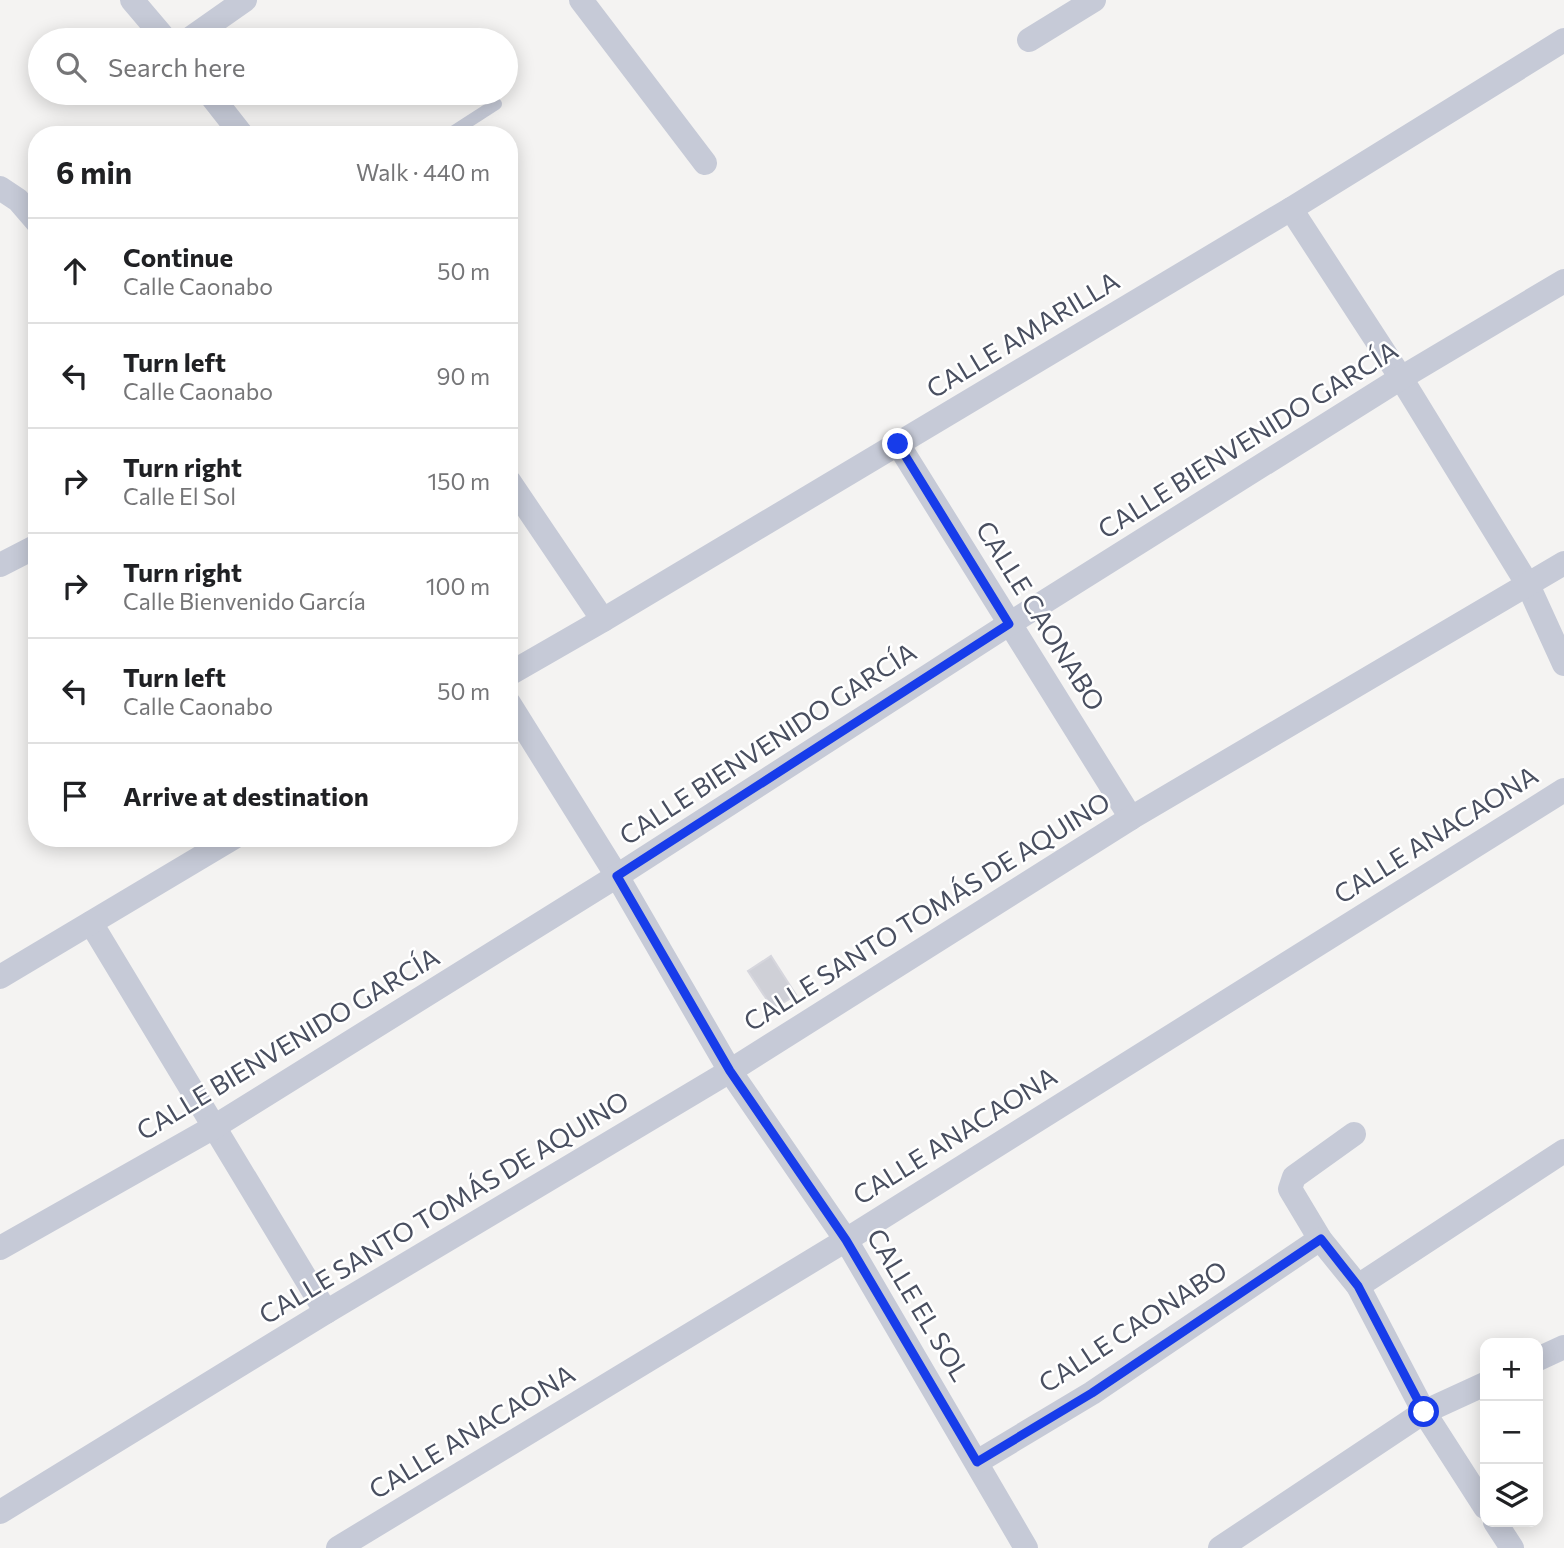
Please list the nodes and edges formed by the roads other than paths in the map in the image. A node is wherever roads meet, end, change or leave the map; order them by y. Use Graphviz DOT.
graph roads {
  1 [pos="132,0"];
  2 [pos="245,0"];
  3 [pos="581,0"];
  4 [pos="1086,2"];
  5 [pos="156,28"];
  6 [pos="205,28"];
  7 [pos="1029,40"];
  8 [pos="1564,40"];
  9 [pos="218,105"];
  10 [pos="494,105"];
  11 [pos="235,126"];
  12 [pos="462,126"];
  13 [pos="705,163"];
  14 [pos="0,188"];
  15 [pos="1291,209"];
  16 [pos="28,212"];
  17 [pos="1564,281"];
  18 [pos="1401,378"];
  19 [pos="898,444"];
  20 [pos="518,494"];
  21 [pos="28,551"];
  22 [pos="1564,563"];
  23 [pos="0,565"];
  24 [pos="1528,585"];
  25 [pos="603,620"];
  26 [pos="1009,624"];
  27 [pos="1564,664"];
  28 [pos="518,669"];
  29 [pos="518,718"];
  30 [pos="1564,790"];
  31 [pos="1131,818"];
  32 [pos="218,847"];
  33 [pos="617,876"];
  34 [pos="91,923"];
  35 [pos="0,977"];
  36 [pos="730,1071"];
  37 [pos="214,1127"];
  38 [pos="1354,1135"];
  39 [pos="1564,1151"];
  40 [pos="1321,1239"];
  41 [pos="846,1240"];
  42 [pos="0,1248"];
  43 [pos="1358,1286"];
  44 [pos="326,1312"];
  45 [pos="1564,1347"];
  46 [pos="1543,1357"];
  47 [pos="1480,1386"];
  48 [pos="1424,1412"];
  49 [pos="977,1462"];
  50 [pos="1480,1499"];
  51 [pos="0,1512"];
  52 [pos="1498,1527"];
  53 [pos="338,1548"];
  54 [pos="1026,1548"];
  55 [pos="1220,1548"];
  56 [pos="1512,1548"];
  1 -- 5 [label="street"];
  2 -- 6 [label="street"];
  3 -- 13 [label="street"];
  4 -- 7 [label="street"];
  8 -- 15 [label="street, CALLE AMARILLA"];
  9 -- 11 [label="street"];
  10 -- 12 [label="lane"];
  14 -- 16 [label="street"];
  15 -- 18 [label="street"];
  15 -- 19 [label="street, CALLE AMARILLA"];
  17 -- 18 [label="street, CALLE BIENVENIDO GARCÍA"];
  18 -- 24 [label="street"];
  18 -- 26 [label="street, CALLE BIENVENIDO GARCÍA"];
  19 -- 25 [label="street, CALLE AMARILLA"];
  19 -- 26 [label="street, CALLE CAONABO"];
  20 -- 25 [label="street"];
  21 -- 23 [label="street"];
  22 -- 24 [label="street, CALLE SANTO TOMÁS DE AQUINO"];
  24 -- 27 [label="street"];
  24 -- 31 [label="street, CALLE SANTO TOMÁS DE AQUINO"];
  25 -- 28 [label="street, CALLE AMARILLA"];
  26 -- 31 [label="street, CALLE CAONABO"];
  26 -- 33 [label="street, CALLE BIENVENIDO GARCÍA"];
  29 -- 33 [label="street, CALLE EL SOL"];
  30 -- 41 [label="street, CALLE ANACAONA"];
  31 -- 36 [label="street, CALLE SANTO TOMÁS DE AQUINO"];
  32 -- 34 [label="street"];
  33 -- 36 [label="street, CALLE EL SOL"];
  33 -- 37 [label="street, CALLE BIENVENIDO GARCÍA"];
  34 -- 35 [label="street"];
  34 -- 37 [label="street"];
  36 -- 41 [label="street, CALLE EL SOL"];
  36 -- 44 [label="street, CALLE SANTO TOMÁS DE AQUINO"];
  37 -- 42 [label="street, CALLE BIENVENIDO GARCÍA"];
  37 -- 44 [label="street"];
  38 -- 40 [label="street"];
  39 -- 43 [label="street"];
  40 -- 43 [label="street"];
  40 -- 49 [label="street, CALLE CAONABO"];
  41 -- 49 [label="street, CALLE EL SOL"];
  41 -- 53 [label="street, CALLE ANACAONA"];
  43 -- 48 [label="street"];
  44 -- 51 [label="street, CALLE SANTO TOMÁS DE AQUINO"];
  45 -- 46 [label="street"];
  47 -- 48 [label="street"];
  48 -- 50 [label="street"];
  48 -- 55 [label="street"];
  49 -- 54 [label="street, CALLE EL SOL"];
  52 -- 56 [label="street"];
}
